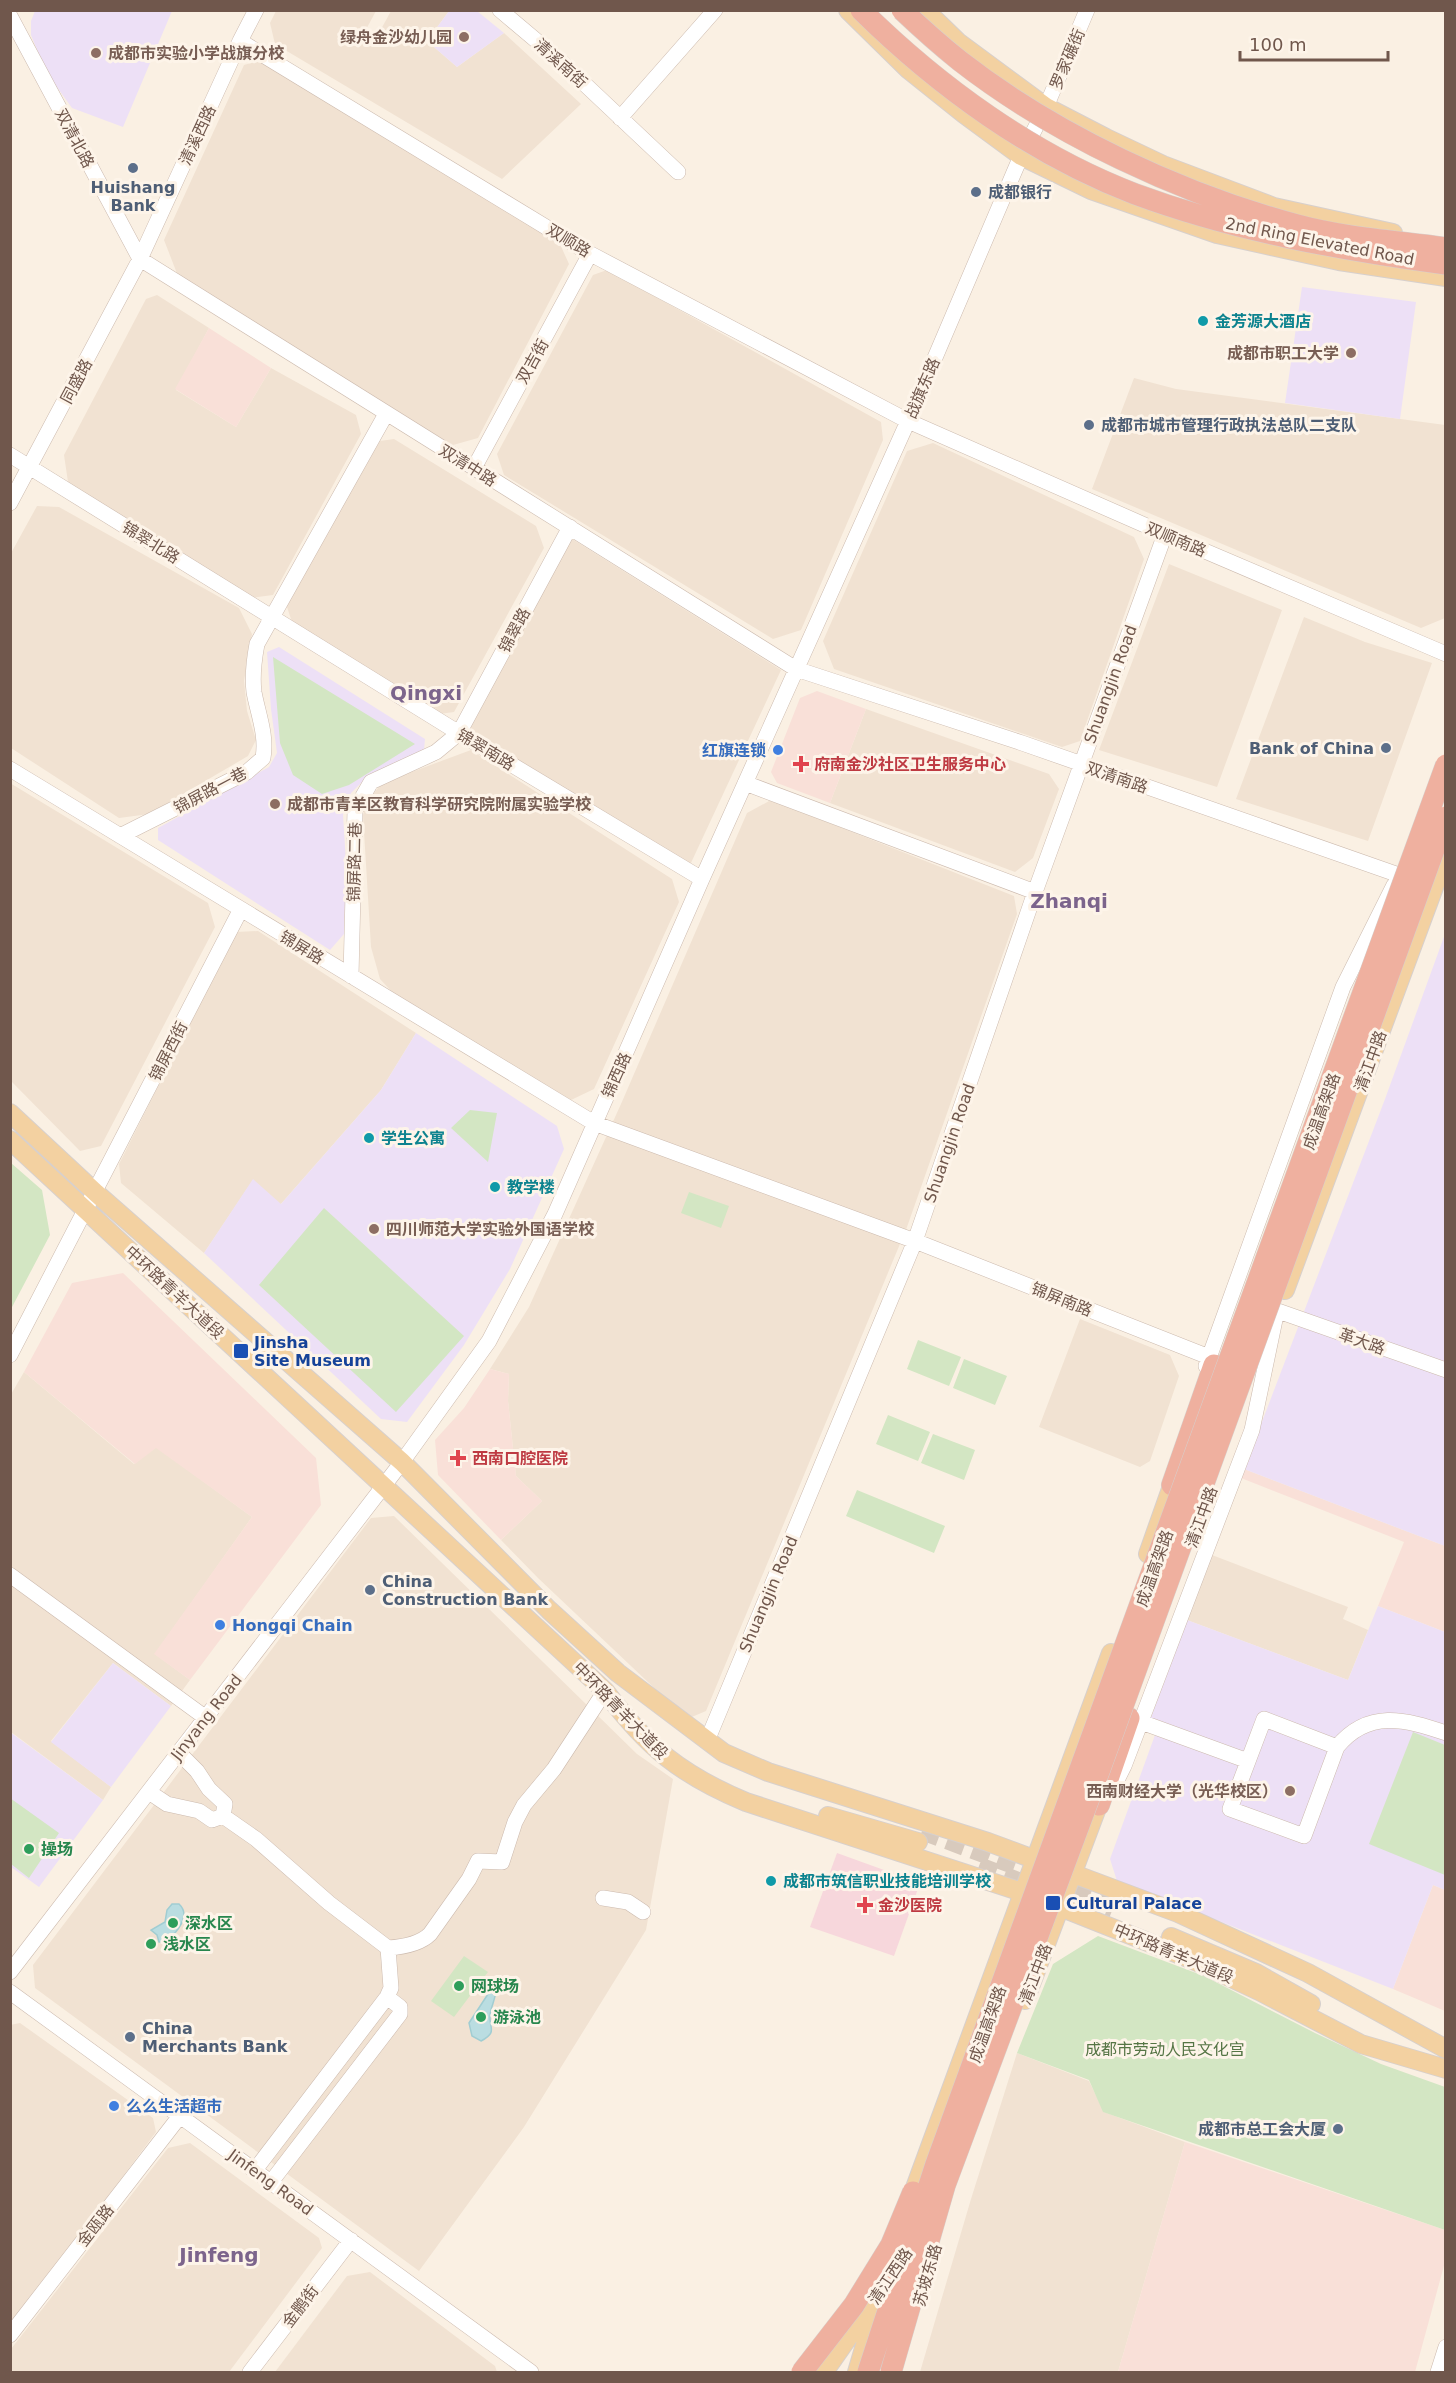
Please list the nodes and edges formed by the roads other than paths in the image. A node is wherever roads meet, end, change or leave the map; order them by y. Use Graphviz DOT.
graph roads {
  1 [pos="256,10"];
  2 [pos="715,10"];
  3 [pos="848,10"];
  4 [pos="861,10"];
  5 [pos="902,10"];
  6 [pos="925,10"];
  7 [pos="1087,10"];
  8 [pos="504,12"];
  9 [pos="11,13"];
  10 [pos="240,41"];
  11 [pos="1046,107"];
  12 [pos="620,118"];
  13 [pos="1021,156"];
  14 [pos="678,172"];
  15 [pos="1446,242"];
  16 [pos="1446,248"];
  17 [pos="590,254"];
  18 [pos="140,260"];
  19 [pos="1446,264"];
  20 [pos="1446,277"];
  21 [pos="386,414"];
  22 [pos="908,421"];
  23 [pos="10,455"];
  24 [pos="30,467"];
  25 [pos="474,468"];
  26 [pos="10,503"];
  27 [pos="570,527"];
  28 [pos="1165,534"];
  29 [pos="271,617"];
  30 [pos="1446,654"];
  31 [pos="796,669"];
  32 [pos="459,733"];
  33 [pos="1446,751"];
  34 [pos="1081,764"];
  35 [pos="1446,765"];
  36 [pos="10,769"];
  37 [pos="745,783"];
  38 [pos="1446,817"];
  39 [pos="120,836"];
  40 [pos="1446,855"];
  41 [pos="1399,875"];
  42 [pos="1442,876"];
  43 [pos="702,879"];
  44 [pos="1035,892"];
  45 [pos="241,909"];
  46 [pos="1388,919"];
  47 [pos="351,976"];
  48 [pos="10,1113"];
  49 [pos="594,1123"];
  50 [pos="10,1140"];
  51 [pos="91,1201"];
  52 [pos="915,1241"];
  53 [pos="1274,1311"];
  54 [pos="10,1355"];
  55 [pos="1211,1361"];
  56 [pos="1446,1370"];
  57 [pos="402,1462"];
  58 [pos="1172,1485"];
  59 [pos="383,1486"];
  60 [pos="10,1575"];
  61 [pos="618,1673"];
  62 [pos="605,1691"];
  63 [pos="206,1718"];
  64 [pos="1141,1722"];
  65 [pos="1446,1733"];
  66 [pos="707,1741"];
  67 [pos="1337,1747"];
  68 [pos="178,1753"];
  69 [pos="1248,1761"];
  70 [pos="149,1792"];
  71 [pos="1099,1805"];
  72 [pos="223,1816"];
  73 [pos="1080,1855"];
  74 [pos="1034,1860"];
  75 [pos="1073,1875"];
  76 [pos="1022,1892"];
  77 [pos="603,1898"];
  78 [pos="1060,1907"];
  79 [pos="643,1912"];
  80 [pos="388,1948"];
  81 [pos="10,1972"];
  82 [pos="10,1992"];
  83 [pos="387,1997"];
  84 [pos="1443,2048"];
  85 [pos="1442,2067"];
  86 [pos="971,2069"];
  87 [pos="180,2116"];
  88 [pos="255,2170"];
  89 [pos="957,2178"];
  90 [pos="271,2182"];
  91 [pos="901,2225"];
  92 [pos="351,2240"];
  93 [pos="880,2291"];
  94 [pos="10,2335"];
  95 [pos="1446,2347"];
  96 [pos="524,2371"];
  97 [pos="250,2373"];
  98 [pos="802,2373"];
  99 [pos="808,2373"];
  100 [pos="824,2373"];
  101 [pos="856,2373"];
  102 [pos="868,2373"];
  103 [pos="891,2373"];
  104 [pos="900,2373"];
  105 [pos="1438,2373"];
  1 -- 10 [label="street, 清溪西路"];
  2 -- 12 [label="street"];
  3 -- 13 [label="main road"];
  4 -- 19 [label="highway, 2nd Ring Elevated Road, bridge"];
  5 -- 16 [label="highway, 2nd Ring Elevated Road, bridge"];
  6 -- 11 [label="main road"];
  7 -- 11 [label="street, 罗家碾街"];
  8 -- 12 [label="street, 清溪南街"];
  9 -- 18 [label="street, 双清北路"];
  10 -- 17 [label="street, 双顺路"];
  10 -- 18 [label="street, 清溪西路"];
  11 -- 13 [label="street, 战旗东路"];
  11 -- 15 [label="main road"];
  12 -- 14 [label="street, 清溪南街"];
  13 -- 20 [label="main road"];
  13 -- 22 [label="street, 战旗东路"];
  17 -- 22 [label="street, 双顺路"];
  17 -- 25 [label="street, 双吉街"];
  18 -- 21 [label="street, 双清中路"];
  18 -- 24 [label="street, 同盛路"];
  21 -- 25 [label="street, 双清中路"];
  21 -- 29 [label="street"];
  22 -- 28 [label="street, 双顺南路"];
  22 -- 31 [label="street, 战旗东路"];
  23 -- 24 [label="street, 锦翠北路"];
  24 -- 26 [label="street, 同盛路"];
  24 -- 29 [label="street, 锦翠北路"];
  25 -- 27 [label="street, 双清中路"];
  27 -- 31 [label="street, 双清中路"];
  27 -- 32 [label="street, 锦翠路"];
  28 -- 30 [label="street, 双顺南路"];
  28 -- 34 [label="street, Shuangjin Road"];
  29 -- 32 [label="street, 锦翠南路"];
  29 -- 39 [label="street, 锦屏路一巷"];
  31 -- 34 [label="street, 双清南路"];
  31 -- 37 [label="street, 锦西路"];
  32 -- 43 [label="street, 锦翠南路"];
  32 -- 47 [label="street, 锦屏路二巷"];
  33 -- 41 [label="main road"];
  34 -- 41 [label="street, 双清南路"];
  34 -- 44 [label="street, Shuangjin Road"];
  35 -- 46 [label="highway, 成温高架路, bridge"];
  36 -- 39 [label="street, 锦屏路"];
  37 -- 43 [label="street, 锦西路"];
  37 -- 44 [label="street"];
  38 -- 53 [label="highway, 成温高架路, bridge"];
  39 -- 45 [label="street, 锦屏路"];
  40 -- 42 [label="main road, 清江中路"];
  41 -- 42 [label="street, 双清南路"];
  41 -- 55 [label="street"];
  41 -- 58 [label="main road"];
  42 -- 53 [label="main road, 清江中路"];
  43 -- 49 [label="street, 锦西路"];
  44 -- 52 [label="street, Shuangjin Road"];
  45 -- 47 [label="street, 锦屏路"];
  45 -- 51 [label="street, 锦屏西街"];
  46 -- 55 [label="highway, bridge"];
  46 -- 86 [label="highway, 成温高架路, bridge"];
  47 -- 49 [label="street, 锦屏路"];
  48 -- 51 [label="main road, 中环路青羊大道段"];
  49 -- 52 [label="street, 锦屏南路"];
  49 -- 57 [label="street, 锦西路"];
  50 -- 51 [label="main road, 中环路青羊大道段"];
  51 -- 54 [label="street, 锦屏西街"];
  51 -- 57 [label="main road, 中环路青羊大道段"];
  51 -- 59 [label="main road, 中环路青羊大道段"];
  52 -- 55 [label="street, 锦屏南路"];
  52 -- 66 [label="street, Shuangjin Road"];
  53 -- 56 [label="street, 革大路"];
  53 -- 64 [label="street"];
  53 -- 71 [label="main road, 清江中路"];
  53 -- 71 [label="highway, bridge"];
  53 -- 103 [label="highway, 成温高架路, bridge"];
  55 -- 58 [label="highway"];
  57 -- 59 [label="street, Jinyang Road"];
  57 -- 61 [label="main road, 中环路青羊大道段"];
  58 -- 74 [label="main road"];
  59 -- 62 [label="main road, 中环路青羊大道段"];
  59 -- 63 [label="street, Jinyang Road"];
  60 -- 63 [label="street"];
  61 -- 62 [label="main road"];
  61 -- 66 [label="main road, 中环路青羊大道段"];
  62 -- 76 [label="main road, 中环路青羊大道段"];
  62 -- 80 [label="street"];
  63 -- 68 [label="street, Jinyang Road"];
  64 -- 69 [label="street"];
  64 -- 73 [label="street"];
  65 -- 67 [label="street"];
  66 -- 74 [label="main road, 中环路青羊大道段"];
  67 -- 69 [label="street"];
  67 -- 69 [label="street"];
  68 -- 70 [label="street, Jinyang Road"];
  68 -- 72 [label="street"];
  70 -- 72 [label="street"];
  70 -- 81 [label="street, Jinyang Road"];
  71 -- 73 [label="main road, 清江中路"];
  72 -- 80 [label="street"];
  73 -- 75 [label="main road, 清江中路"];
  74 -- 75 [label="main road, 中环路青羊大道段"];
  74 -- 76 [label="main road"];
  75 -- 78 [label="main road, 清江中路"];
  75 -- 84 [label="main road, 中环路青羊大道段"];
  76 -- 78 [label="main road, 中环路青羊大道段"];
  76 -- 91 [label="main road"];
  77 -- 79 [label="street"];
  78 -- 85 [label="main road, 中环路青羊大道段"];
  78 -- 89 [label="main road, 清江中路"];
  80 -- 83 [label="street"];
  82 -- 87 [label="street, Jinfeng Road"];
  83 -- 88 [label="street"];
  83 -- 90 [label="street"];
  84 -- 85 [label="main road"];
  86 -- 98 [label="highway, bridge"];
  86 -- 102 [label="highway, 成温高架路, bridge"];
  87 -- 88 [label="street, Jinfeng Road"];
  87 -- 94 [label="street, 金瓯路"];
  88 -- 90 [label="street, Jinfeng Road"];
  89 -- 93 [label="main road, 清江西路"];
  89 -- 104 [label="main road, 苏坡东路"];
  90 -- 92 [label="street, Jinfeng Road"];
  91 -- 93 [label="main road"];
  91 -- 99 [label="main road, 清江西路"];
  92 -- 96 [label="street, Jinfeng Road"];
  92 -- 97 [label="street, 金鹏街"];
  93 -- 100 [label="main road, 清江西路"];
  93 -- 101 [label="main road"];
  95 -- 105 [label="street"];
}
